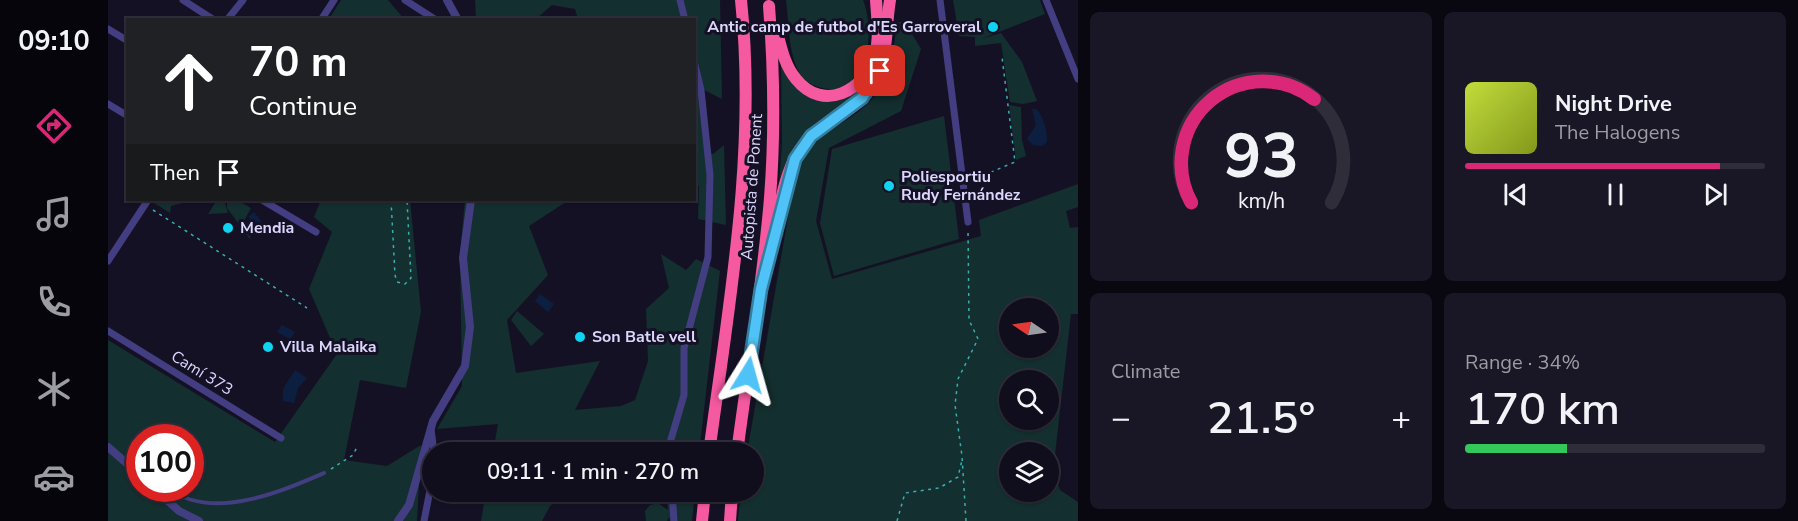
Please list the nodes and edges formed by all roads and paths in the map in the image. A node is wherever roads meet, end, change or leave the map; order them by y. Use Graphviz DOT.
graph roads {
  1 [pos="183,0"];
  2 [pos="243,0"];
  3 [pos="334,0"];
  4 [pos="405,0"];
  5 [pos="447,0"];
  6 [pos="680,0"];
  7 [pos="876,0"];
  8 [pos="890,0"];
  9 [pos="940,0"];
  10 [pos="1047,0"];
  11 [pos="741,2"];
  12 [pos="769,3"];
  13 [pos="211,18"];
  14 [pos="229,18"];
  15 [pos="322,18"];
  16 [pos="433,18"];
  17 [pos="457,18"];
  18 [pos="684,18"];
  19 [pos="108,29"];
  20 [pos="126,40"];
  21 [pos="1002,57"];
  22 [pos="696,69"];
  23 [pos="1078,80"];
  24 [pos="108,104"];
  25 [pos="126,115"];
  26 [pos="964,183"];
  27 [pos="264,201"];
  28 [pos="392,201"];
  29 [pos="408,201"];
  30 [pos="471,201"];
  31 [pos="146,202"];
  32 [pos="968,222"];
  33 [pos="316,232"];
  34 [pos="108,260"];
  35 [pos="761,289"];
  36 [pos="307,308"];
  37 [pos="108,331"];
  38 [pos="431,427"];
  39 [pos="281,438"];
  40 [pos="433,442"];
  41 [pos="670,442"];
  42 [pos="711,442"];
  43 [pos="739,442"];
  44 [pos="358,445"];
  45 [pos="108,447"];
  46 [pos="962,456"];
  47 [pos="126,463"];
  48 [pos="324,473"];
  49 [pos="169,502"];
  50 [pos="198,502"];
  51 [pos="428,502"];
  52 [pos="673,502"];
  53 [pos="704,502"];
  54 [pos="731,502"];
  55 [pos="199,521"];
  56 [pos="398,521"];
  57 [pos="424,521"];
  58 [pos="675,521"];
  59 [pos="702,521"];
  60 [pos="730,521"];
  61 [pos="897,521"];
  62 [pos="966,521"];
  1 -- 13 [label="street"];
  2 -- 14 [label="street"];
  3 -- 15 [label="street"];
  4 -- 16 [label="street"];
  5 -- 17 [label="street"];
  6 -- 18 [label="street"];
  7 -- 12 [label="highway"];
  8 -- 35 [label="highway"];
  9 -- 26 [label="street"];
  10 -- 23 [label="street"];
  11 -- 42 [label="highway, Autopista de Ponent"];
  12 -- 35 [label="highway, Autopista de Ponent"];
  19 -- 20 [label="street"];
  21 -- 26 [label="path"];
  22 -- 41 [label="street"];
  24 -- 25 [label="street"];
  26 -- 32 [label="street"];
  27 -- 33 [label="street"];
  28 -- 29 [label="path"];
  30 -- 38 [label="street"];
  31 -- 34 [label="street"];
  31 -- 36 [label="path"];
  32 -- 46 [label="path"];
  35 -- 43 [label="highway, Autopista de Ponent"];
  37 -- 39 [label="street, Camí 373"];
  38 -- 40 [label="street"];
  38 -- 56 [label="street"];
  44 -- 48 [label="path"];
  45 -- 47 [label="street"];
  46 -- 61 [label="path"];
  46 -- 62 [label="path"];
  48 -- 50 [label="lane"];
  49 -- 55 [label="street"];
  51 -- 57 [label="street"];
  52 -- 58 [label="street"];
  53 -- 59 [label="highway"];
  54 -- 60 [label="highway"];
}
